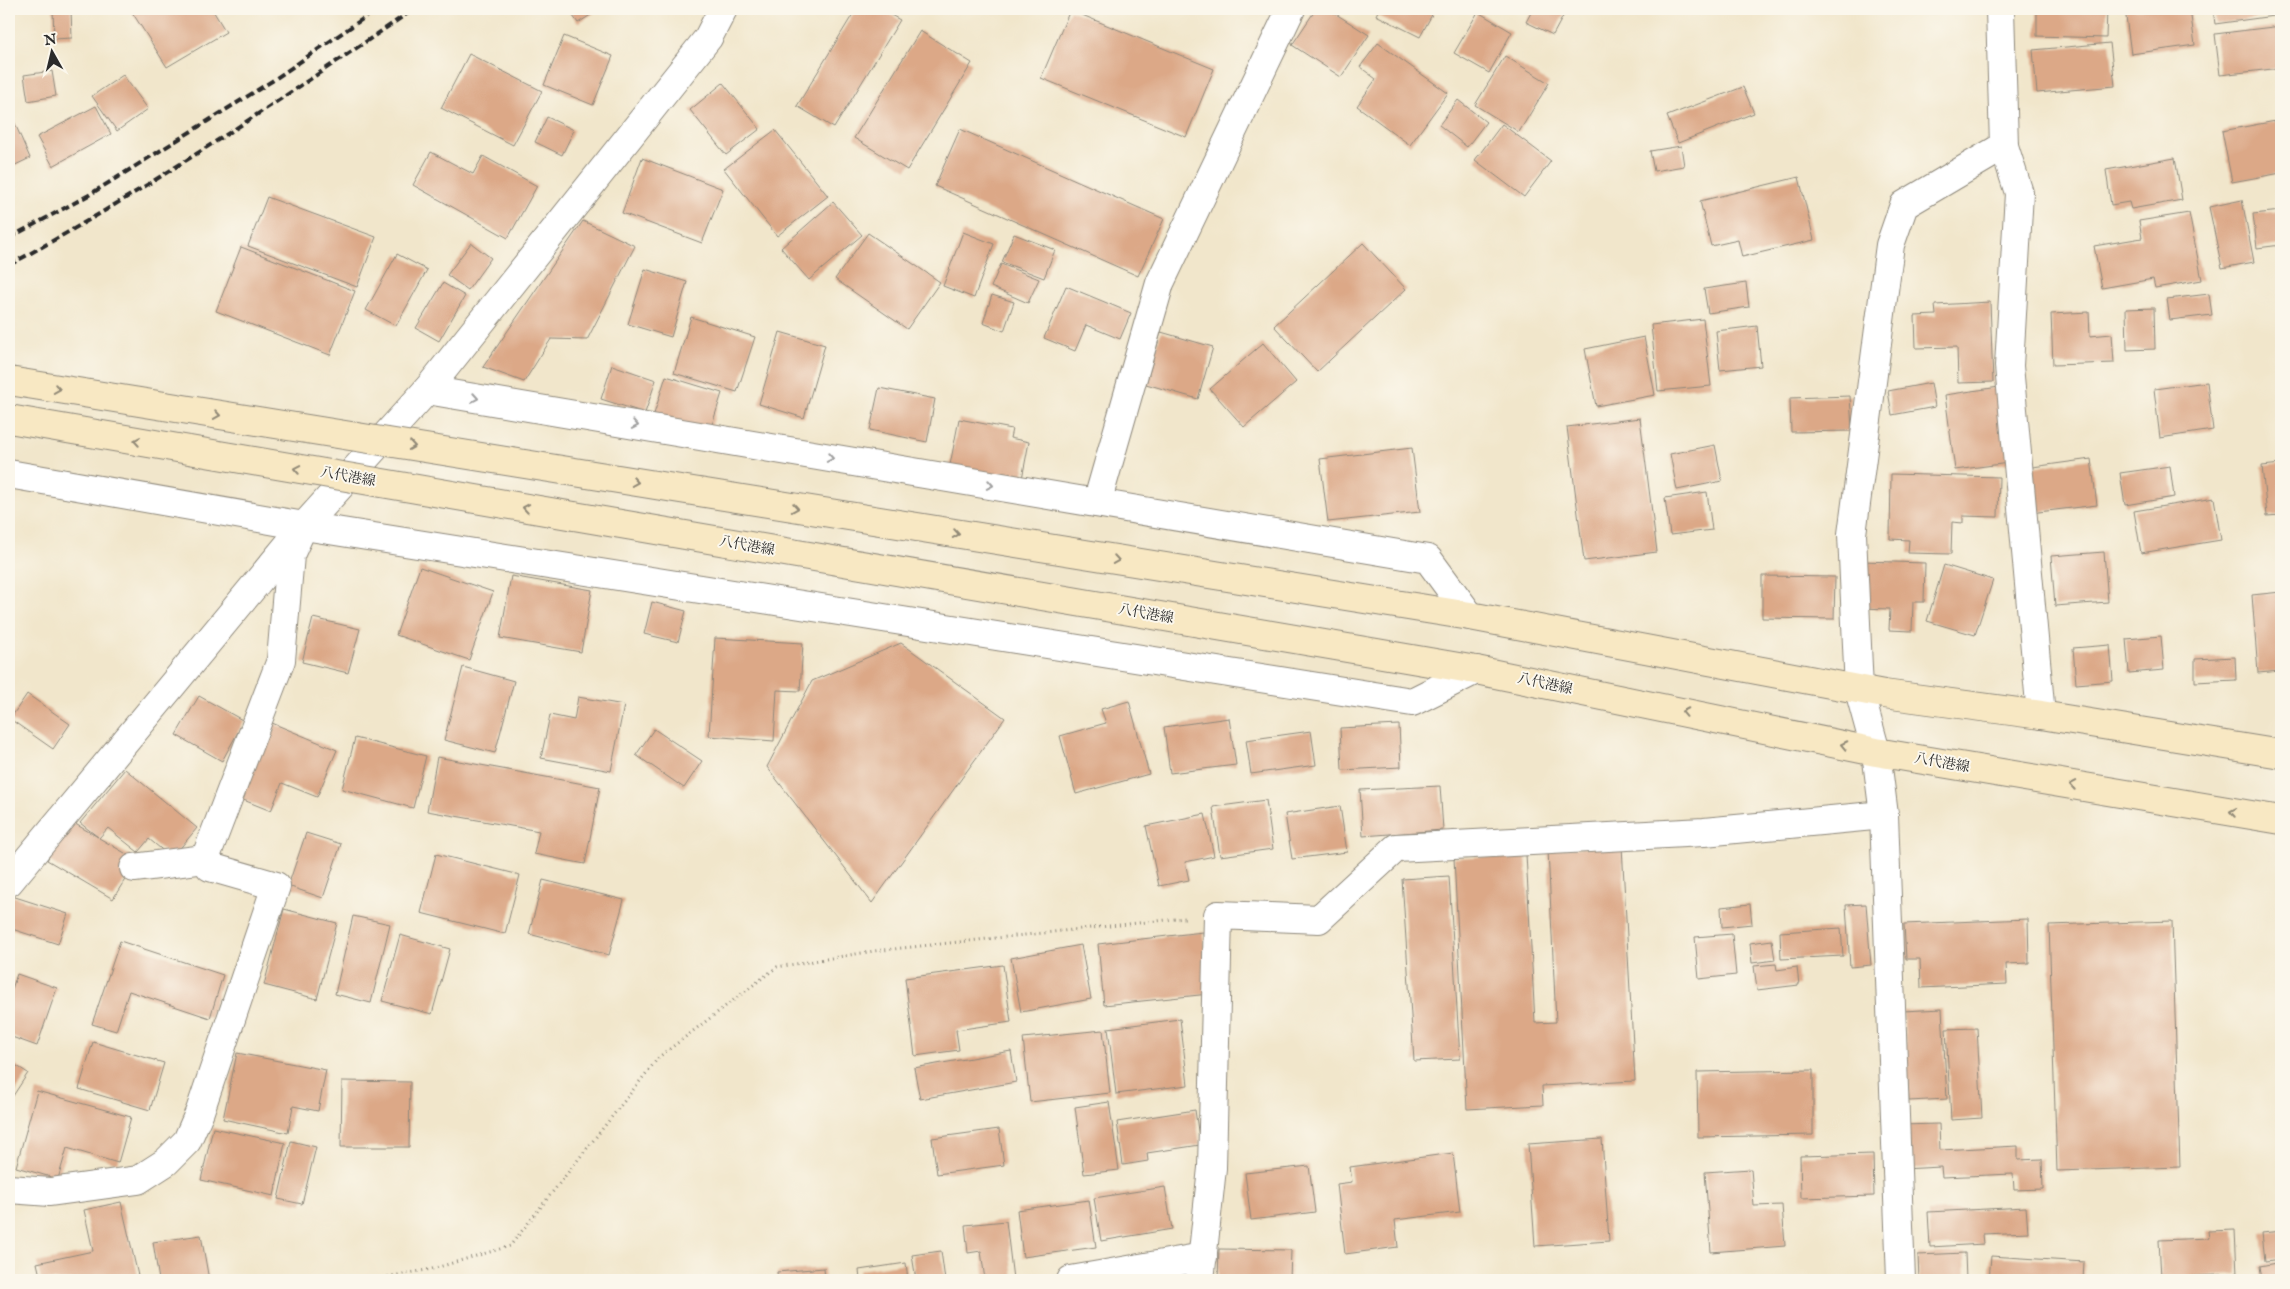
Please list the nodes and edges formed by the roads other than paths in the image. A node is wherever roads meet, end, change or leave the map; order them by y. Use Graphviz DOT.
graph roads {
  1 [pos="723,9"];
  2 [pos="1291,9"];
  3 [pos="2000,9"];
  4 [pos="2004,146"];
  5 [pos="9,381"];
  6 [pos="427,390"];
  7 [pos="9,419"];
  8 [pos="9,474"];
  9 [pos="1098,503"];
  10 [pos="304,526"];
  11 [pos="1470,616"];
  12 [pos="1476,670"];
  13 [pos="1859,690"];
  14 [pos="2041,714"];
  15 [pos="1876,752"];
  16 [pos="2281,754"];
  17 [pos="1884,815"];
  18 [pos="2281,820"];
  19 [pos="205,859"];
  20 [pos="134,868"];
  21 [pos="9,882"];
  22 [pos="9,1189"];
  23 [pos="1202,1269"];
  24 [pos="1071,1280"];
  25 [pos="1901,1280"];
  1 -- 6 [label="street"];
  2 -- 9 [label="street"];
  3 -- 4 [label="street"];
  4 -- 13 [label="street"];
  4 -- 14 [label="street"];
  5 -- 11 [label="main road, one-way, bridge"];
  6 -- 9 [label="street, one-way"];
  6 -- 10 [label="street"];
  12 -- 7 [label="main road, 八代港線, one-way, bridge"];
  8 -- 10 [label="street"];
  9 -- 11 [label="street"];
  10 -- 12 [label="street"];
  10 -- 19 [label="street"];
  10 -- 21 [label="street"];
  11 -- 13 [label="main road"];
  15 -- 12 [label="main road, 八代港線, one-way"];
  13 -- 14 [label="main road"];
  13 -- 15 [label="street"];
  14 -- 16 [label="main road"];
  15 -- 17 [label="street"];
  18 -- 15 [label="main road, 八代港線, one-way"];
  17 -- 23 [label="street"];
  17 -- 25 [label="street"];
  19 -- 20 [label="street"];
  19 -- 22 [label="street"];
  23 -- 24 [label="street"];
}
